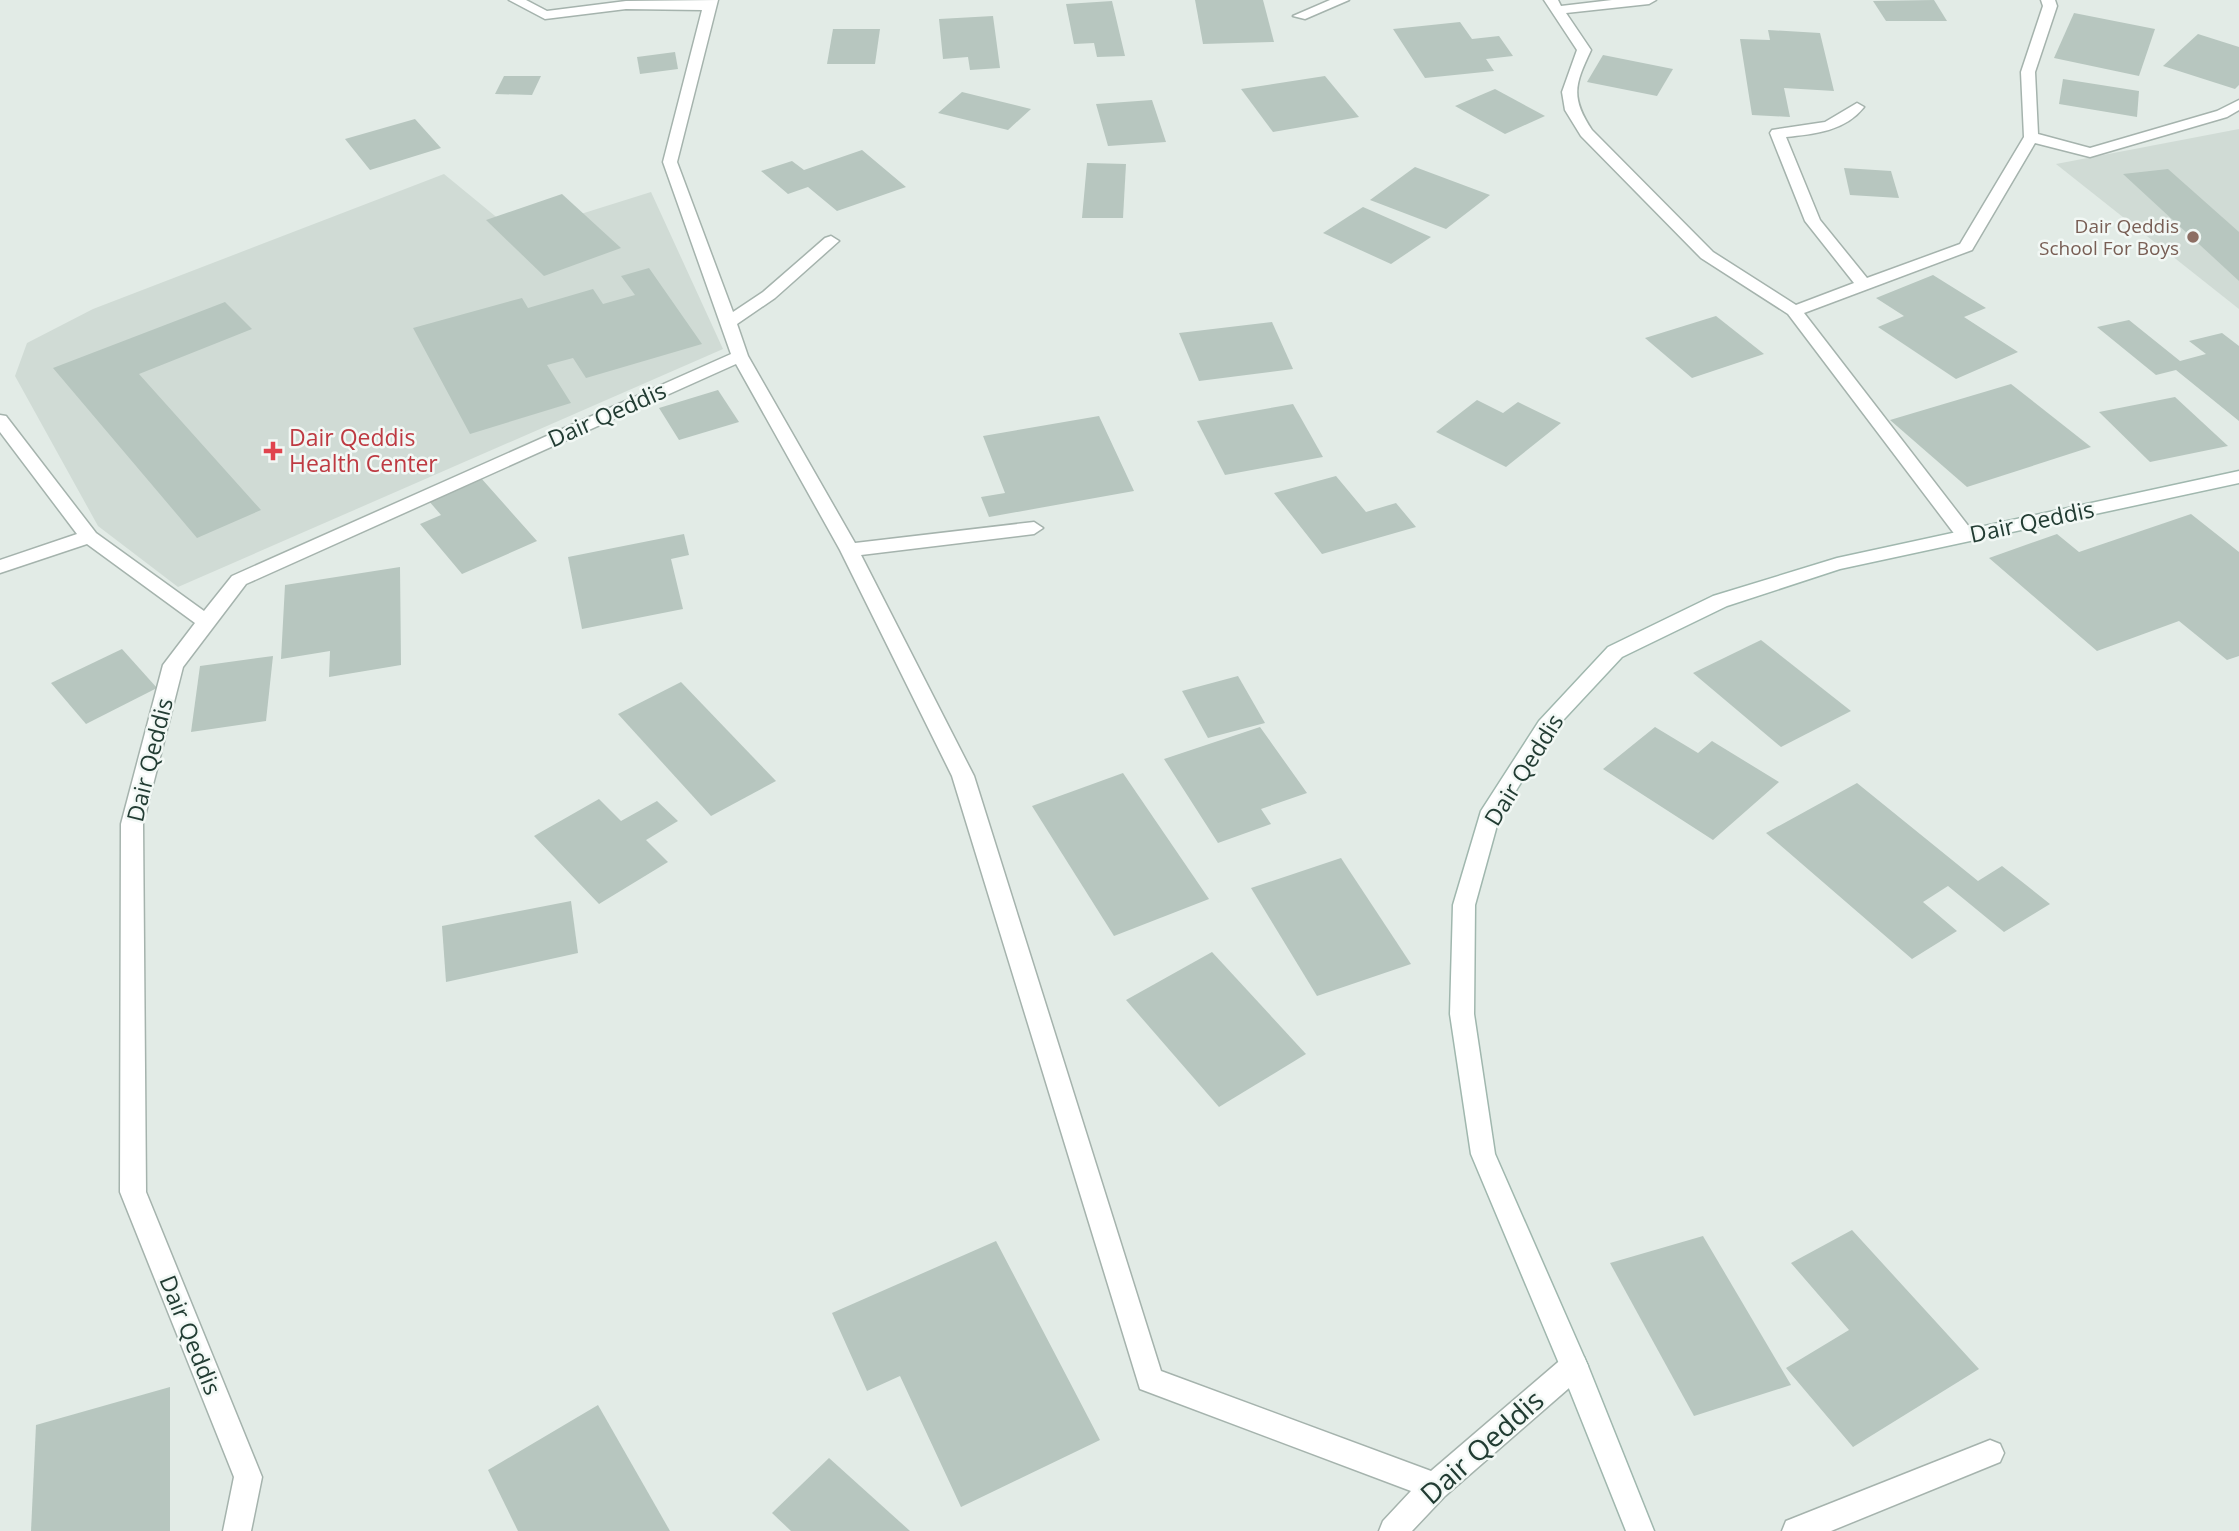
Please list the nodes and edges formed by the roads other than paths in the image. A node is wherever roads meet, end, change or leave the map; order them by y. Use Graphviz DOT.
graph roads {
  1 [pos="516,0"];
  2 [pos="1342,0"];
  3 [pos="1649,0"];
  4 [pos="2049,0"];
  5 [pos="710,3"];
  6 [pos="1554,5"];
  7 [pos="1300,16"];
  8 [pos="2239,104"];
  9 [pos="1857,107"];
  10 [pos="2031,137"];
  11 [pos="831,241"];
  12 [pos="1864,285"];
  13 [pos="1794,311"];
  14 [pos="728,323"];
  15 [pos="740,356"];
  16 [pos="0,419"];
  17 [pos="2239,477"];
  18 [pos="1034,528"];
  19 [pos="1966,536"];
  20 [pos="89,537"];
  21 [pos="849,551"];
  22 [pos="0,567"];
  23 [pos="206,622"];
  24 [pos="1574,1366"];
  25 [pos="1990,1453"];
  26 [pos="1435,1486"];
  27 [pos="237,1531"];
  28 [pos="1393,1531"];
  29 [pos="1640,1531"];
  30 [pos="1796,1531"];
  1 -- 5 [label="street"];
  2 -- 7 [label="street"];
  3 -- 6 [label="street"];
  4 -- 10 [label="street"];
  5 -- 14 [label="street"];
  6 -- 13 [label="street"];
  8 -- 10 [label="street"];
  9 -- 12 [label="street"];
  10 -- 12 [label="street"];
  11 -- 14 [label="street"];
  12 -- 13 [label="street"];
  13 -- 19 [label="street"];
  14 -- 15 [label="street"];
  15 -- 21 [label="street"];
  15 -- 23 [label="street, Dair Qeddis"];
  16 -- 20 [label="street"];
  17 -- 19 [label="street, Dair Qeddis"];
  18 -- 21 [label="street"];
  19 -- 24 [label="street, Dair Qeddis"];
  20 -- 22 [label="street"];
  20 -- 23 [label="street"];
  21 -- 26 [label="street"];
  23 -- 27 [label="street, Dair Qeddis"];
  24 -- 26 [label="street, Dair Qeddis"];
  24 -- 29 [label="street, Dair Qeddis"];
  25 -- 30 [label="street"];
  26 -- 28 [label="street, Dair Qeddis"];
}
